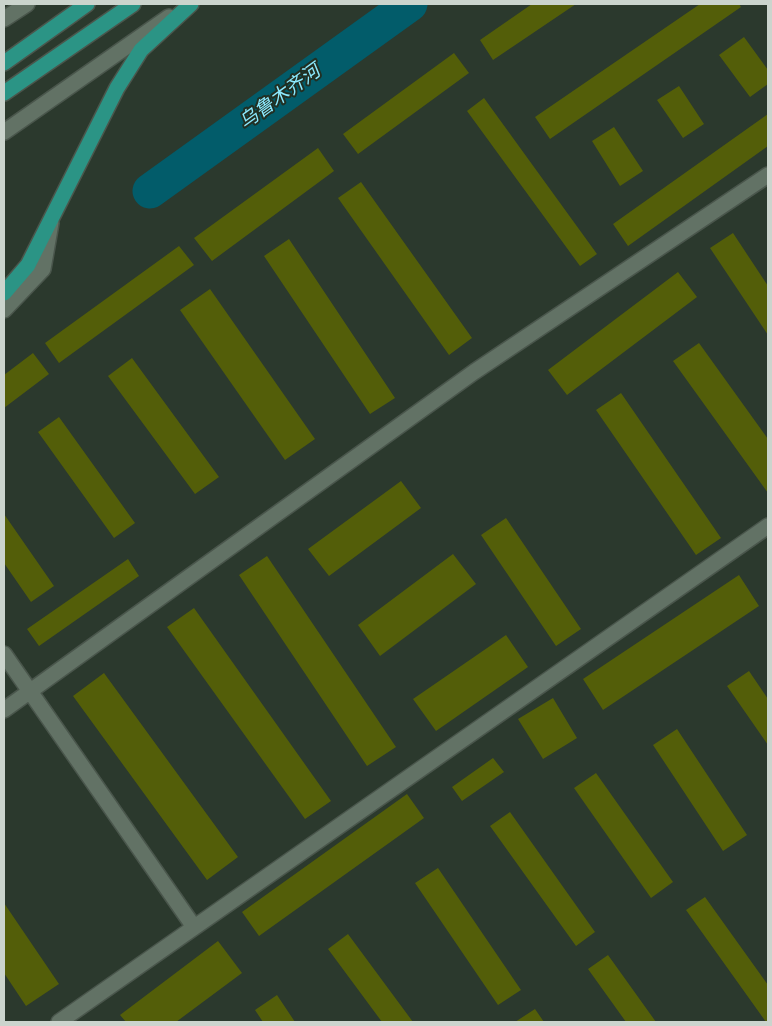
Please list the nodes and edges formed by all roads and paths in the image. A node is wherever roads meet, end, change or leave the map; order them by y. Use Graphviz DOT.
graph roads {
  1 [pos="27,4"];
  2 [pos="87,4"];
  3 [pos="133,4"];
  4 [pos="190,4"];
  5 [pos="4,19"];
  6 [pos="4,63"];
  7 [pos="4,93"];
  8 [pos="4,132"];
  9 [pos="768,175"];
  10 [pos="52,220"];
  11 [pos="4,293"];
  12 [pos="4,310"];
  13 [pos="768,526"];
  14 [pos="4,654"];
  15 [pos="29,692"];
  16 [pos="4,710"];
  17 [pos="194,927"];
  18 [pos="59,1022"];
  1 -- 5 [label="street"];
  2 -- 6 [label="highway"];
  3 -- 7 [label="highway"];
  4 -- 8 [label="street"];
  4 -- 10 [label="highway"];
  9 -- 15 [label="street"];
  10 -- 11 [label="highway"];
  10 -- 12 [label="street"];
  13 -- 17 [label="street"];
  14 -- 15 [label="street"];
  15 -- 16 [label="street"];
  15 -- 17 [label="street"];
  17 -- 18 [label="street"];
}
